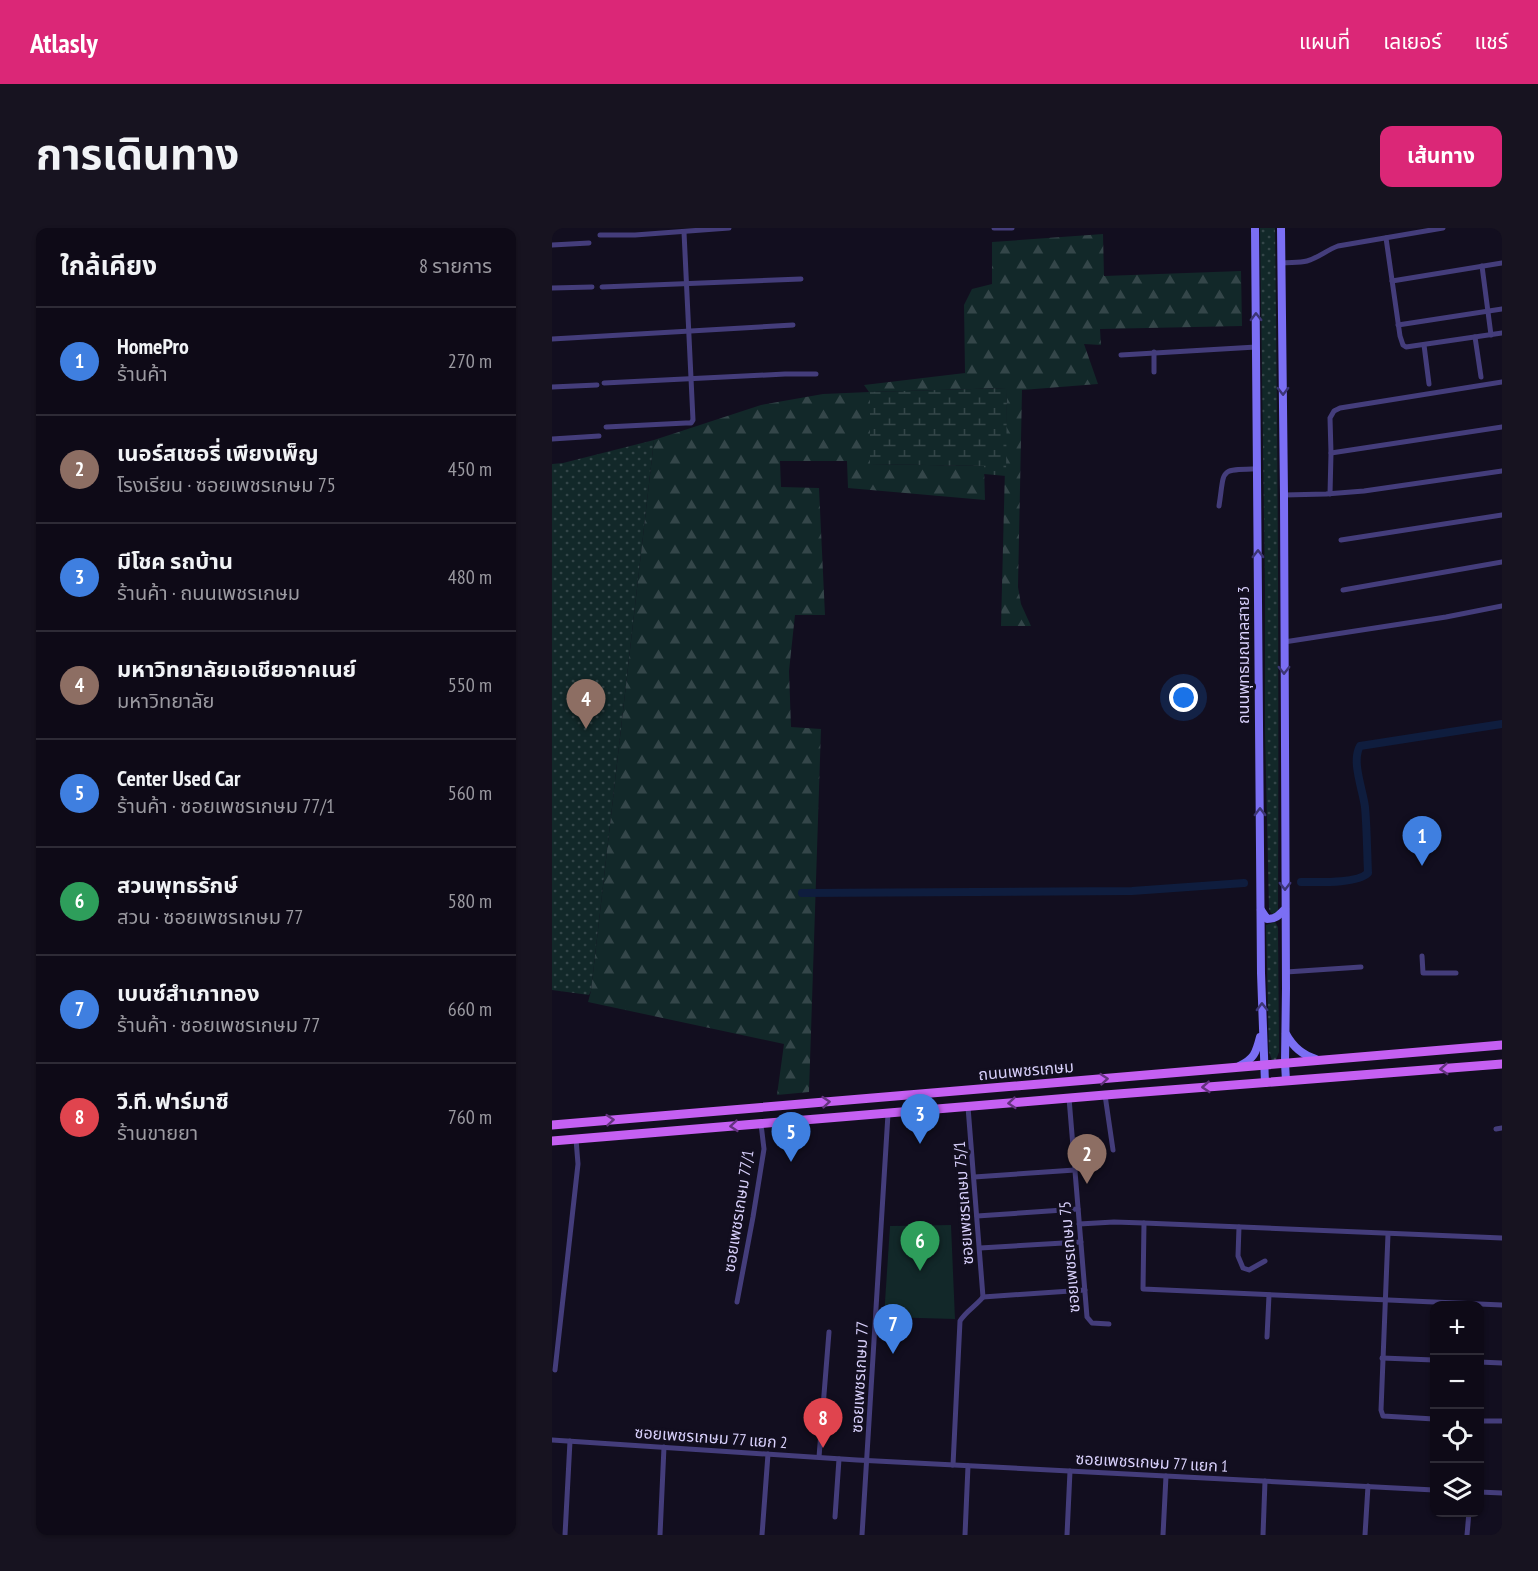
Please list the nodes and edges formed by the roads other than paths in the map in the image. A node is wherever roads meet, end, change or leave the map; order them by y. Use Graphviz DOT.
graph roads {
  1 [pos="729,228"];
  2 [pos="994,228"];
  3 [pos="1012,228"];
  4 [pos="1255,228"];
  5 [pos="1281,228"];
  6 [pos="1443,228"];
  7 [pos="684,231"];
  8 [pos="600,235"];
  9 [pos="1386,238"];
  10 [pos="589,243"];
  11 [pos="552,244"];
  12 [pos="1282,263"];
  13 [pos="1502,263"];
  14 [pos="1482,266"];
  15 [pos="801,279"];
  16 [pos="1392,281"];
  17 [pos="687,284"];
  18 [pos="592,287"];
  19 [pos="602,287"];
  20 [pos="552,288"];
  21 [pos="1502,309"];
  22 [pos="1487,311"];
  23 [pos="793,325"];
  24 [pos="1398,325"];
  25 [pos="690,330"];
  26 [pos="1502,333"];
  27 [pos="1491,335"];
  28 [pos="1475,337"];
  29 [pos="552,339"];
  30 [pos="1424,345"];
  31 [pos="1257,347"];
  32 [pos="1154,352"];
  33 [pos="1121,355"];
  34 [pos="1154,372"];
  35 [pos="816,374"];
  36 [pos="1482,377"];
  37 [pos="691,379"];
  38 [pos="604,382"];
  39 [pos="1502,382"];
  40 [pos="1429,384"];
  41 [pos="597,385"];
  42 [pos="552,387"];
  43 [pos="606,427"];
  44 [pos="1502,427"];
  45 [pos="598,436"];
  46 [pos="552,439"];
  47 [pos="1332,453"];
  48 [pos="1257,469"];
  49 [pos="1502,471"];
  50 [pos="1330,494"];
  51 [pos="1284,495"];
  52 [pos="1219,506"];
  53 [pos="1502,515"];
  54 [pos="1341,540"];
  55 [pos="1502,562"];
  56 [pos="1343,590"];
  57 [pos="1502,606"];
  58 [pos="1284,642"];
  59 [pos="1261,909"];
  60 [pos="1285,909"];
  61 [pos="1422,956"];
  62 [pos="1361,967"];
  63 [pos="1286,972"];
  64 [pos="1456,973"];
  65 [pos="1262,1030"];
  66 [pos="1285,1034"];
  67 [pos="1502,1045"];
  68 [pos="1320,1061"];
  69 [pos="1285,1063"];
  70 [pos="1502,1064"];
  71 [pos="1264,1065"];
  72 [pos="1236,1068"];
  73 [pos="1286,1081"];
  74 [pos="1265,1083"];
  75 [pos="1105,1095"];
  76 [pos="1069,1098"];
  77 [pos="803,1104"];
  78 [pos="968,1107"];
  79 [pos="888,1114"];
  80 [pos="804,1120"];
  81 [pos="761,1124"];
  82 [pos="552,1125"];
  83 [pos="576,1139"];
  84 [pos="552,1141"];
  85 [pos="1113,1150"];
  86 [pos="1075,1170"];
  87 [pos="974,1177"];
  88 [pos="1078,1209"];
  89 [pos="977,1216"];
  90 [pos="1144,1222"];
  91 [pos="1079,1224"];
  92 [pos="1239,1227"];
  93 [pos="1388,1233"];
  94 [pos="1502,1238"];
  95 [pos="1081,1242"];
  96 [pos="980,1248"];
  97 [pos="1265,1260"];
  98 [pos="1085,1290"];
  99 [pos="1269,1295"];
  100 [pos="983,1297"];
  101 [pos="1385,1300"];
  102 [pos="737,1302"];
  103 [pos="1502,1305"];
  104 [pos="1109,1324"];
  105 [pos="829,1332"];
  106 [pos="1267,1337"];
  107 [pos="1382,1358"];
  108 [pos="1430,1360"];
  109 [pos="1484,1362"];
  110 [pos="1502,1363"];
  111 [pos="555,1370"];
  112 [pos="1430,1419"];
  113 [pos="1484,1421"];
  114 [pos="1502,1421"];
  115 [pos="552,1440"];
  116 [pos="570,1442"];
  117 [pos="664,1448"];
  118 [pos="768,1454"];
  119 [pos="819,1457"];
  120 [pos="839,1459"];
  121 [pos="868,1461"];
  122 [pos="953,1465"];
  123 [pos="968,1466"];
  124 [pos="1070,1472"];
  125 [pos="1166,1476"];
  126 [pos="1265,1481"];
  127 [pos="1368,1486"];
  128 [pos="1430,1490"];
  129 [pos="1484,1492"];
  130 [pos="1502,1493"];
  131 [pos="836,1517"];
  132 [pos="1469,1517"];
  133 [pos="565,1535"];
  134 [pos="660,1535"];
  135 [pos="762,1535"];
  136 [pos="862,1535"];
  137 [pos="965,1535"];
  138 [pos="1067,1535"];
  139 [pos="1163,1535"];
  140 [pos="1263,1535"];
  141 [pos="1365,1535"];
  142 [pos="1467,1535"];
  1 -- 7 [label="street"];
  2 -- 3 [label="street"];
  31 -- 4 [label="main road, ถนนพุทธมณฑลสาย 3, one-way"];
  5 -- 12 [label="main road"];
  6 -- 9 [label="street"];
  7 -- 8 [label="street"];
  7 -- 17 [label="street"];
  9 -- 12 [label="street"];
  9 -- 16 [label="street"];
  10 -- 11 [label="street"];
  12 -- 51 [label="main road, one-way"];
  13 -- 14 [label="street"];
  14 -- 16 [label="street"];
  14 -- 22 [label="street"];
  15 -- 17 [label="street"];
  16 -- 24 [label="street"];
  17 -- 19 [label="street"];
  17 -- 25 [label="street"];
  18 -- 20 [label="street"];
  21 -- 22 [label="street"];
  22 -- 24 [label="street"];
  22 -- 27 [label="street"];
  23 -- 25 [label="street"];
  24 -- 30 [label="street"];
  25 -- 29 [label="street"];
  25 -- 37 [label="street"];
  26 -- 27 [label="street"];
  27 -- 28 [label="street"];
  28 -- 30 [label="street"];
  28 -- 36 [label="street"];
  30 -- 40 [label="street"];
  31 -- 32 [label="street"];
  31 -- 48 [label="main road, ถนนพุทธมณฑลสาย 3"];
  32 -- 33 [label="street"];
  32 -- 34 [label="street"];
  35 -- 37 [label="street"];
  37 -- 38 [label="street"];
  37 -- 43 [label="street"];
  39 -- 47 [label="street"];
  41 -- 42 [label="street"];
  44 -- 47 [label="street"];
  45 -- 46 [label="street"];
  47 -- 50 [label="street"];
  48 -- 52 [label="street"];
  59 -- 48 [label="main road, ถนนพุทธมณฑลสาย 3, one-way"];
  49 -- 50 [label="street"];
  50 -- 51 [label="street"];
  51 -- 58 [label="main road"];
  53 -- 54 [label="street"];
  55 -- 56 [label="street"];
  57 -- 58 [label="street"];
  58 -- 60 [label="main road, one-way"];
  59 -- 60 [label="main road"];
  65 -- 59 [label="main road, ถนนพุทธมณฑลสาย 3, one-way"];
  60 -- 63 [label="main road"];
  61 -- 64 [label="street"];
  62 -- 63 [label="street"];
  63 -- 66 [label="main road"];
  65 -- 71 [label="main road, ถนนพุทธมณฑลสาย 3"];
  65 -- 72 [label="main road"];
  66 -- 68 [label="main road"];
  66 -- 69 [label="main road"];
  67 -- 68 [label="main road, ถนนเพชรเกษม"];
  68 -- 69 [label="main road, ถนนเพชรเกษม"];
  69 -- 71 [label="main road, ถนนเพชรเกษม"];
  69 -- 73 [label="main road"];
  70 -- 73 [label="main road, ถนนเพชรเกษม, one-way"];
  71 -- 72 [label="main road, ถนนเพชรเกษม"];
  71 -- 74 [label="main road, ถนนพุทธมณฑลสาย 3"];
  77 -- 72 [label="main road, ถนนเพชรเกษม, one-way"];
  73 -- 74 [label="main road, ถนนเพชรเกษม"];
  74 -- 75 [label="main road, ถนนเพชรเกษม, one-way"];
  75 -- 76 [label="main road, ถนนเพชรเกษม"];
  75 -- 85 [label="street"];
  76 -- 78 [label="main road, ถนนเพชรเกษม, one-way"];
  76 -- 86 [label="street, ซอยเพชรเกษม 75"];
  77 -- 80 [label="main road"];
  82 -- 77 [label="main road, ถนนเพชรเกษม, one-way"];
  78 -- 79 [label="main road, ถนนเพชรเกษม"];
  78 -- 87 [label="street, ซอยเพชรเกษม 75/1"];
  79 -- 80 [label="main road, ถนนเพชรเกษม"];
  79 -- 121 [label="street, ซอยเพชรเกษม 77"];
  80 -- 81 [label="main road, ถนนเพชรเกษม"];
  81 -- 83 [label="main road, ถนนเพชรเกษม, one-way"];
  81 -- 102 [label="street, ซอยเพชรเกษม 77/1"];
  83 -- 84 [label="main road, ถนนเพชรเกษม"];
  83 -- 111 [label="street"];
  86 -- 87 [label="street"];
  86 -- 88 [label="street, ซอยเพชรเกษม 75"];
  87 -- 89 [label="street, ซอยเพชรเกษม 75/1"];
  88 -- 89 [label="street"];
  88 -- 91 [label="street, ซอยเพชรเกษม 75"];
  89 -- 96 [label="street, ซอยเพชรเกษม 75/1"];
  90 -- 91 [label="street"];
  90 -- 92 [label="street"];
  90 -- 99 [label="street"];
  91 -- 95 [label="street, ซอยเพชรเกษม 75"];
  92 -- 93 [label="street"];
  92 -- 97 [label="street"];
  93 -- 94 [label="street"];
  93 -- 101 [label="street"];
  95 -- 96 [label="street"];
  95 -- 98 [label="street, ซอยเพชรเกษม 75"];
  96 -- 100 [label="street, ซอยเพชรเกษม 75/1"];
  98 -- 100 [label="street"];
  98 -- 104 [label="street, ซอยเพชรเกษม 75"];
  99 -- 101 [label="street"];
  99 -- 106 [label="street"];
  100 -- 122 [label="street"];
  101 -- 103 [label="street"];
  101 -- 107 [label="street"];
  105 -- 119 [label="street"];
  107 -- 108 [label="street"];
  107 -- 112 [label="street"];
  109 -- 110 [label="street"];
  113 -- 114 [label="street"];
  115 -- 116 [label="street, ซอยเพชรเกษม 77 แยก 2"];
  116 -- 117 [label="street, ซอยเพชรเกษม 77 แยก 2"];
  116 -- 133 [label="street"];
  117 -- 118 [label="street, ซอยเพชรเกษม 77 แยก 2"];
  117 -- 134 [label="street"];
  118 -- 119 [label="street, ซอยเพชรเกษม 77 แยก 2"];
  118 -- 135 [label="street"];
  119 -- 120 [label="street, ซอยเพชรเกษม 77 แยก 2"];
  120 -- 121 [label="street, ซอยเพชรเกษม 77 แยก 2"];
  120 -- 131 [label="street"];
  121 -- 122 [label="street, ซอยเพชรเกษม 77 แยก 1"];
  121 -- 136 [label="street, ซอยเพชรเกษม 77"];
  122 -- 123 [label="street, ซอยเพชรเกษม 77 แยก 1"];
  123 -- 124 [label="street, ซอยเพชรเกษม 77 แยก 1"];
  123 -- 137 [label="street"];
  124 -- 125 [label="street, ซอยเพชรเกษม 77 แยก 1"];
  124 -- 138 [label="street"];
  125 -- 126 [label="street, ซอยเพชรเกษม 77 แยก 1"];
  125 -- 139 [label="street"];
  126 -- 127 [label="street, ซอยเพชรเกษม 77 แยก 1"];
  126 -- 140 [label="street"];
  127 -- 128 [label="street, ซอยเพชรเกษม 77 แยก 1"];
  127 -- 141 [label="street"];
  129 -- 130 [label="street"];
  132 -- 142 [label="street"];
}
